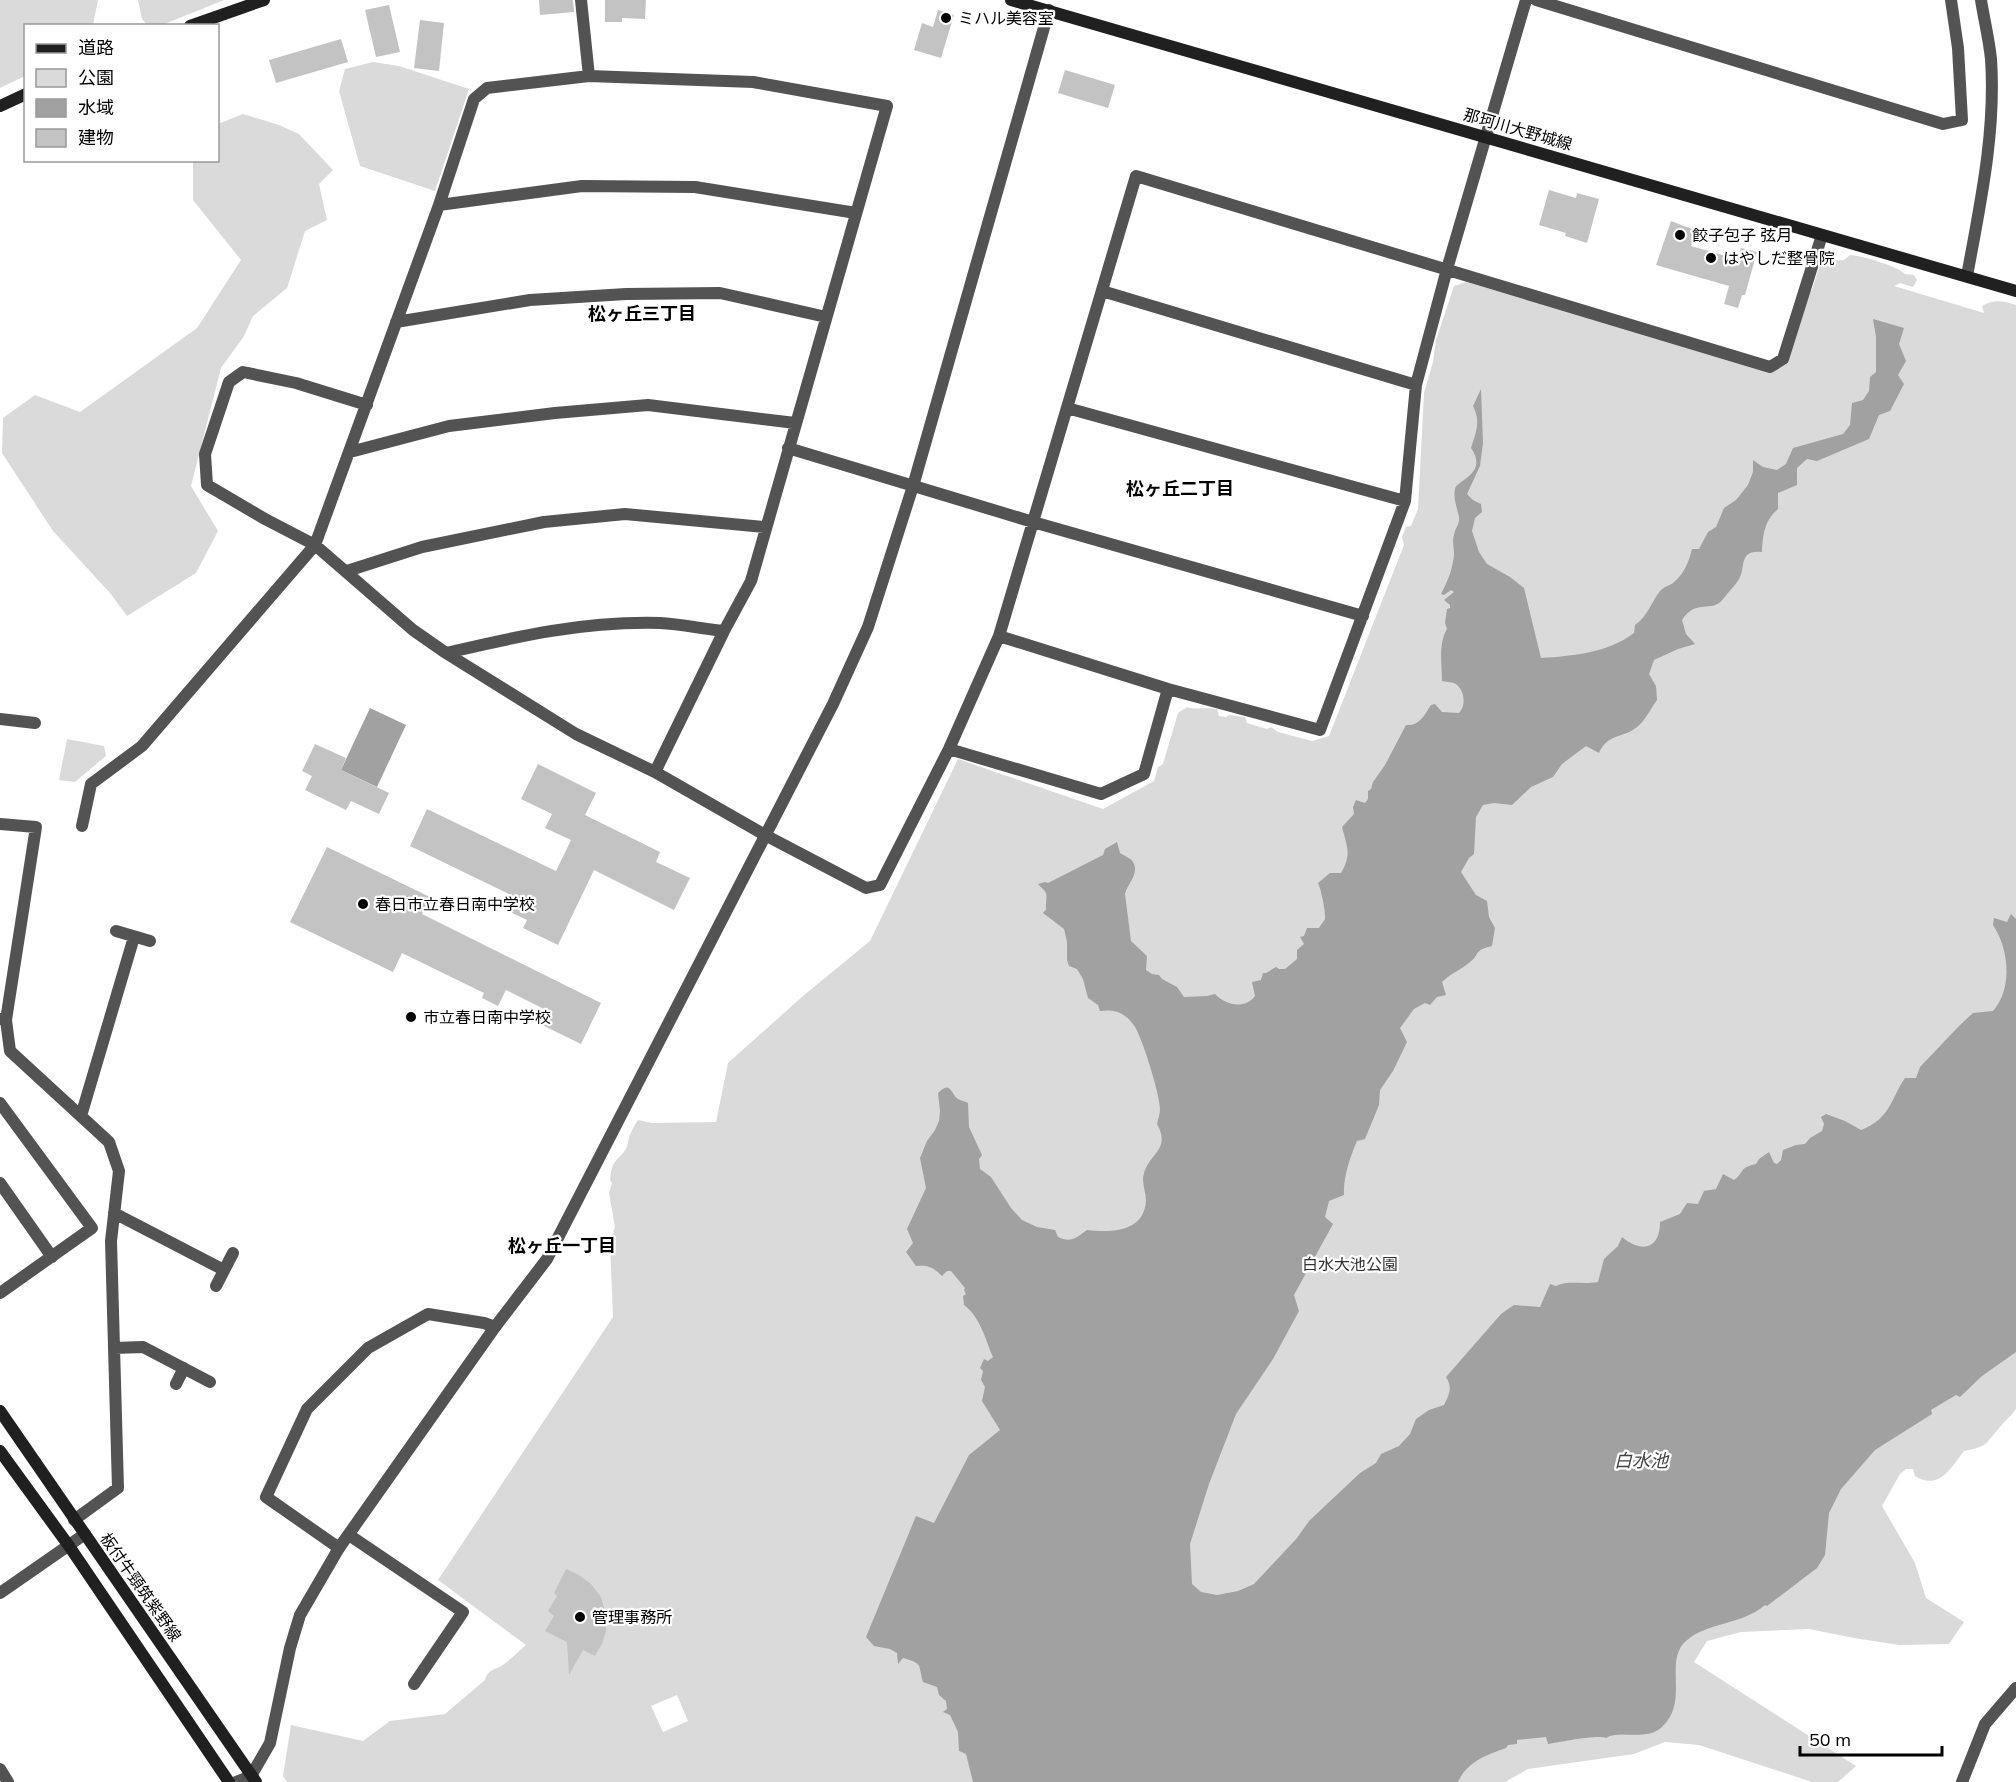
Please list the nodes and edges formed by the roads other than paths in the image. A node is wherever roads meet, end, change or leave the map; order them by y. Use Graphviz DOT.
graph roads {
  1 [pos="264,0"];
  2 [pos="581,0"];
  3 [pos="1011,0"];
  4 [pos="1526,0"];
  5 [pos="1536,0"];
  6 [pos="1951,0"];
  7 [pos="1981,0"];
  8 [pos="1050,5"];
  9 [pos="196,24"];
  10 [pos="589,76"];
  11 [pos="24,95"];
  12 [pos="0,106"];
  13 [pos="1486,136"];
  14 [pos="439,205"];
  15 [pos="856,213"];
  16 [pos="1822,235"];
  17 [pos="1447,269"];
  18 [pos="1967,276"];
  19 [pos="1102,291"];
  20 [pos="2016,291"];
  21 [pos="826,317"];
  22 [pos="396,322"];
  23 [pos="1416,386"];
  24 [pos="367,405"];
  25 [pos="1067,408"];
  26 [pos="795,423"];
  27 [pos="788,448"];
  28 [pos="350,452"];
  29 [pos="913,486"];
  30 [pos="1405,501"];
  31 [pos="1033,522"];
  32 [pos="765,527"];
  33 [pos="315,545"];
  34 [pos="347,571"];
  35 [pos="1363,616"];
  36 [pos="724,631"];
  37 [pos="999,636"];
  38 [pos="446,653"];
  39 [pos="1168,689"];
  40 [pos="0,719"];
  41 [pos="34,723"];
  42 [pos="949,748"];
  43 [pos="655,772"];
  44 [pos="0,824"];
  45 [pos="82,826"];
  46 [pos="765,835"];
  47 [pos="116,931"];
  48 [pos="134,937"];
  49 [pos="150,941"];
  50 [pos="3,1019"];
  51 [pos="0,1103"];
  52 [pos="81,1116"];
  53 [pos="0,1184"];
  54 [pos="114,1213"];
  55 [pos="233,1253"];
  56 [pos="52,1257"];
  57 [pos="224,1270"];
  58 [pos="216,1286"];
  59 [pos="0,1293"];
  60 [pos="495,1327"];
  61 [pos="114,1348"];
  62 [pos="184,1368"];
  63 [pos="210,1382"];
  64 [pos="176,1384"];
  65 [pos="0,1411"];
  66 [pos="0,1451"];
  67 [pos="74,1520"];
  68 [pos="85,1534"];
  69 [pos="349,1535"];
  70 [pos="69,1546"];
  71 [pos="339,1548"];
  72 [pos="0,1593"];
  73 [pos="414,1684"];
  74 [pos="2016,1688"];
  75 [pos="0,1769"];
  76 [pos="254,1779"];
  77 [pos="8,1782"];
  78 [pos="229,1782"];
  79 [pos="236,1782"];
  80 [pos="1962,1782"];
  1 -- 9 [label="main road"];
  2 -- 10 [label="street"];
  3 -- 8 [label="main road, 那珂川大野城線"];
  4 -- 13 [label="street"];
  5 -- 6 [label="street"];
  7 -- 18 [label="street"];
  8 -- 13 [label="main road, 那珂川大野城線"];
  8 -- 29 [label="street"];
  10 -- 14 [label="street"];
  10 -- 15 [label="street"];
  11 -- 12 [label="main road"];
  13 -- 16 [label="main road, 那珂川大野城線"];
  13 -- 17 [label="street"];
  14 -- 15 [label="street"];
  14 -- 22 [label="street"];
  15 -- 21 [label="street"];
  16 -- 17 [label="street"];
  16 -- 18 [label="main road, 那珂川大野城線"];
  17 -- 19 [label="street"];
  17 -- 23 [label="street"];
  18 -- 20 [label="main road, 那珂川大野城線"];
  19 -- 23 [label="street"];
  19 -- 25 [label="street"];
  21 -- 22 [label="street"];
  21 -- 26 [label="street"];
  22 -- 24 [label="street"];
  23 -- 30 [label="street"];
  24 -- 28 [label="street"];
  24 -- 33 [label="street"];
  25 -- 30 [label="street"];
  25 -- 31 [label="street"];
  26 -- 27 [label="street"];
  26 -- 28 [label="street"];
  27 -- 29 [label="street"];
  27 -- 32 [label="street"];
  28 -- 33 [label="street"];
  29 -- 31 [label="street"];
  29 -- 46 [label="street"];
  30 -- 35 [label="street"];
  31 -- 35 [label="street"];
  31 -- 37 [label="street"];
  32 -- 34 [label="street"];
  32 -- 36 [label="street"];
  33 -- 34 [label="street"];
  33 -- 45 [label="street"];
  34 -- 38 [label="street"];
  35 -- 39 [label="street"];
  36 -- 38 [label="street"];
  36 -- 43 [label="street"];
  37 -- 39 [label="street"];
  37 -- 42 [label="street"];
  38 -- 43 [label="street"];
  39 -- 42 [label="street"];
  40 -- 41 [label="street"];
  42 -- 46 [label="street"];
  43 -- 46 [label="street"];
  44 -- 50 [label="street"];
  46 -- 60 [label="street"];
  47 -- 48 [label="street"];
  48 -- 49 [label="street"];
  48 -- 52 [label="street"];
  50 -- 52 [label="street"];
  51 -- 56 [label="street"];
  52 -- 54 [label="street"];
  53 -- 56 [label="street"];
  54 -- 57 [label="street"];
  54 -- 61 [label="street"];
  55 -- 57 [label="street"];
  56 -- 59 [label="street"];
  57 -- 58 [label="street"];
  60 -- 69 [label="street"];
  60 -- 71 [label="street"];
  61 -- 62 [label="street"];
  61 -- 67 [label="street"];
  62 -- 63 [label="street"];
  62 -- 64 [label="street"];
  65 -- 67 [label="main road, 板付牛頸筑紫野線"];
  66 -- 70 [label="main road"];
  67 -- 68 [label="main road, 板付牛頸筑紫野線"];
  68 -- 70 [label="street"];
  68 -- 76 [label="main road, 板付牛頸筑紫野線"];
  69 -- 71 [label="street"];
  69 -- 73 [label="street"];
  70 -- 72 [label="street"];
  70 -- 78 [label="main road"];
  71 -- 76 [label="street"];
  74 -- 80 [label="street"];
  75 -- 77 [label="street"];
  76 -- 79 [label="street"];
}
